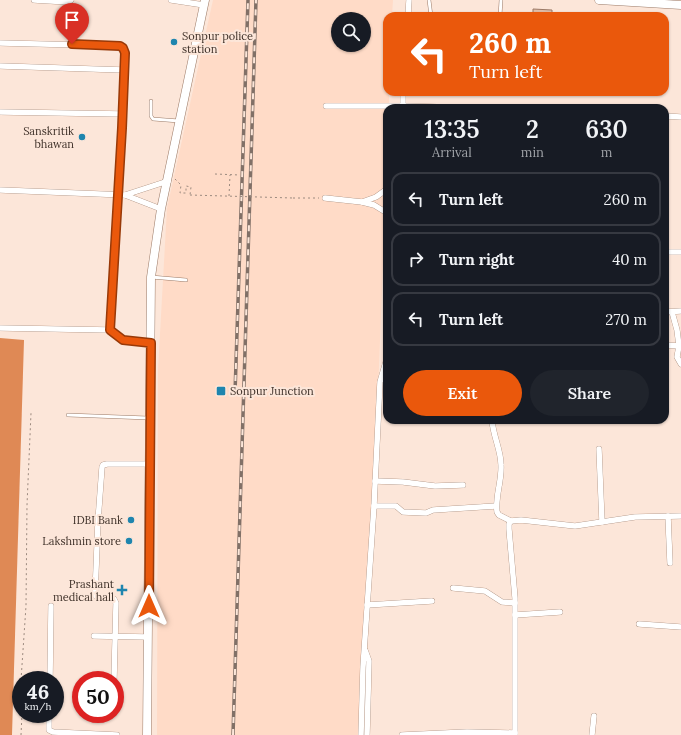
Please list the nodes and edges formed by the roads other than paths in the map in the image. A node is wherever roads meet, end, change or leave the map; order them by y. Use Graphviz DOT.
graph roads {
  1 [pos="34,0"];
  2 [pos="71,0"];
  3 [pos="171,0"];
  4 [pos="409,0"];
  5 [pos="429,0"];
  6 [pos="501,0"];
  7 [pos="598,0"];
  8 [pos="205,3"];
  9 [pos="681,5"];
  10 [pos="408,12"];
  11 [pos="430,12"];
  12 [pos="500,12"];
  13 [pos="0,42"];
  14 [pos="0,66"];
  15 [pos="124,70"];
  16 [pos="151,101"];
  17 [pos="326,106"];
  18 [pos="383,107"];
  19 [pos="0,112"];
  20 [pos="123,114"];
  21 [pos="669,116"];
  22 [pos="681,117"];
  23 [pos="180,121"];
  24 [pos="168,181"];
  25 [pos="0,190"];
  26 [pos="383,192"];
  27 [pos="118,195"];
  28 [pos="125,195"];
  29 [pos="325,198"];
  30 [pos="362,202"];
  31 [pos="162,209"];
  32 [pos="383,211"];
  33 [pos="669,252"];
  34 [pos="681,252"];
  35 [pos="151,277"];
  36 [pos="186,280"];
  37 [pos="681,311"];
  38 [pos="672,312"];
  39 [pos="0,328"];
  40 [pos="110,330"];
  41 [pos="151,343"];
  42 [pos="669,345"];
  43 [pos="679,346"];
  44 [pos="681,364"];
  45 [pos="383,372"];
  46 [pos="68,415"];
  47 [pos="150,418"];
  48 [pos="493,424"];
  49 [pos="599,449"];
  50 [pos="150,464"];
  51 [pos="375,481"];
  52 [pos="464,485"];
  53 [pos="374,506"];
  54 [pos="496,506"];
  55 [pos="668,516"];
  56 [pos="681,516"];
  57 [pos="511,521"];
  58 [pos="602,522"];
  59 [pos="670,563"];
  60 [pos="453,588"];
  61 [pos="432,601"];
  62 [pos="515,603"];
  63 [pos="367,605"];
  64 [pos="50,606"];
  65 [pos="560,612"];
  66 [pos="515,615"];
  67 [pos="639,624"];
  68 [pos="681,627"];
  69 [pos="94,636"];
  70 [pos="115,636"];
  71 [pos="148,637"];
  72 [pos="364,650"];
  73 [pos="50,671"];
  74 [pos="114,671"];
  75 [pos="594,716"];
  76 [pos="49,723"];
  77 [pos="515,734"];
  78 [pos="111,735"];
  79 [pos="117,735"];
  80 [pos="148,735"];
  81 [pos="361,735"];
  82 [pos="367,735"];
  83 [pos="402,735"];
  84 [pos="592,735"];
  1 -- 2 [label="street"];
  3 -- 8 [label="street"];
  4 -- 10 [label="street"];
  5 -- 11 [label="lane"];
  6 -- 12 [label="lane"];
  7 -- 9 [label="main road"];
  8 -- 23 [label="main road"];
  13 -- 15 [label="street"];
  14 -- 15 [label="street"];
  15 -- 20 [label="street"];
  16 -- 23 [label="lane"];
  17 -- 18 [label="street"];
  19 -- 20 [label="street"];
  20 -- 27 [label="street"];
  21 -- 22 [label="street"];
  23 -- 24 [label="main road"];
  24 -- 28 [label="street"];
  24 -- 31 [label="main road"];
  25 -- 27 [label="street"];
  26 -- 30 [label="street"];
  27 -- 28 [label="street"];
  27 -- 40 [label="street"];
  28 -- 31 [label="street"];
  29 -- 30 [label="street"];
  30 -- 32 [label="street"];
  31 -- 35 [label="main road"];
  33 -- 34 [label="street"];
  35 -- 36 [label="lane"];
  35 -- 41 [label="main road"];
  37 -- 38 [label="street"];
  38 -- 43 [label="street"];
  39 -- 40 [label="street"];
  40 -- 41 [label="street"];
  41 -- 47 [label="main road"];
  42 -- 43 [label="street"];
  43 -- 44 [label="street"];
  45 -- 51 [label="street"];
  46 -- 47 [label="lane"];
  47 -- 50 [label="main road"];
  48 -- 54 [label="street"];
  49 -- 58 [label="street"];
  50 -- 70 [label="street"];
  50 -- 71 [label="main road"];
  51 -- 52 [label="street"];
  51 -- 53 [label="street"];
  53 -- 54 [label="street"];
  53 -- 63 [label="street"];
  54 -- 57 [label="street"];
  55 -- 56 [label="street"];
  55 -- 58 [label="street"];
  55 -- 59 [label="street"];
  57 -- 58 [label="street"];
  57 -- 62 [label="street"];
  60 -- 62 [label="street"];
  61 -- 63 [label="street"];
  62 -- 66 [label="street"];
  63 -- 72 [label="street"];
  64 -- 73 [label="street"];
  65 -- 66 [label="street"];
  66 -- 77 [label="street"];
  67 -- 68 [label="street"];
  69 -- 70 [label="street"];
  70 -- 71 [label="street"];
  70 -- 74 [label="street"];
  71 -- 80 [label="main road"];
  72 -- 81 [label="street"];
  72 -- 82 [label="street"];
  75 -- 84 [label="street"];
  76 -- 78 [label="street"];
  77 -- 83 [label="street"];
  78 -- 79 [label="street"];
}
